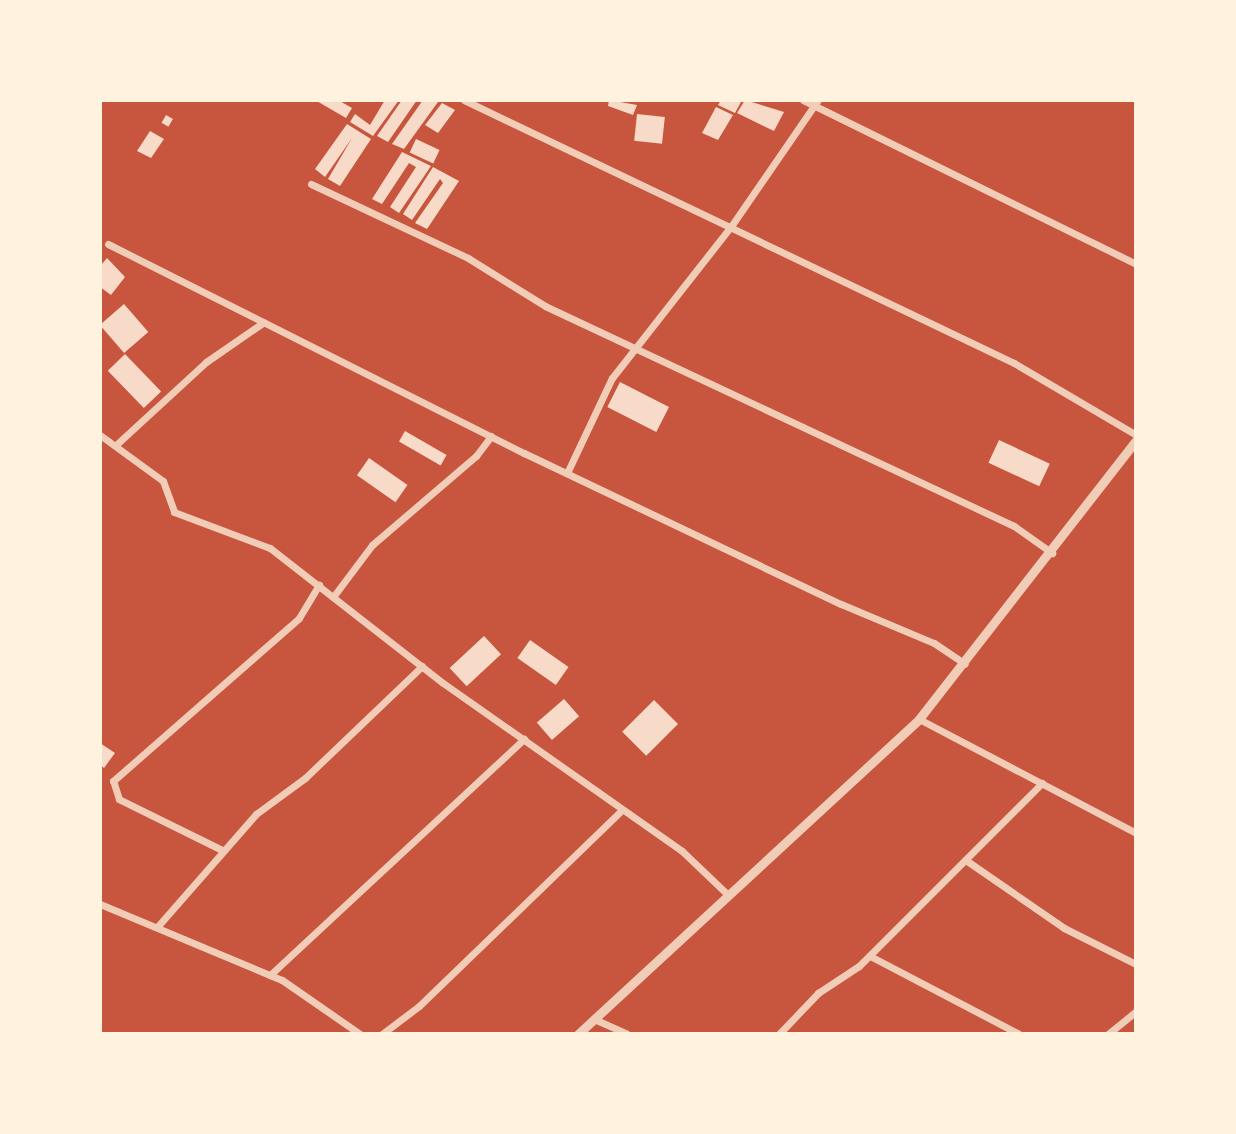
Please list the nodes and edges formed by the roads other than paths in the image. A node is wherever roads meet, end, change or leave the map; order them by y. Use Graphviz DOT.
graph roads {
  1 [pos="464,100"];
  2 [pos="803,100"];
  3 [pos="816,103"];
  4 [pos="311,184"];
  5 [pos="732,225"];
  6 [pos="108,244"];
  7 [pos="1136,264"];
  8 [pos="264,322"];
  9 [pos="639,349"];
  10 [pos="100,435"];
  11 [pos="491,436"];
  12 [pos="1136,438"];
  13 [pos="118,443"];
  14 [pos="567,473"];
  15 [pos="1052,553"];
  16 [pos="319,585"];
  17 [pos="333,597"];
  18 [pos="965,664"];
  19 [pos="422,666"];
  20 [pos="919,719"];
  21 [pos="524,739"];
  22 [pos="1042,783"];
  23 [pos="622,810"];
  24 [pos="1136,833"];
  25 [pos="222,850"];
  26 [pos="967,861"];
  27 [pos="727,894"];
  28 [pos="100,904"];
  29 [pos="158,926"];
  30 [pos="870,956"];
  31 [pos="1136,964"];
  32 [pos="270,975"];
  33 [pos="1136,1011"];
  34 [pos="594,1019"];
  35 [pos="360,1034"];
  36 [pos="382,1034"];
  37 [pos="578,1034"];
  38 [pos="627,1034"];
  39 [pos="779,1034"];
  40 [pos="1019,1034"];
  41 [pos="1108,1034"];
  1 -- 5 [label="street"];
  2 -- 3 [label="street"];
  3 -- 5 [label="street"];
  3 -- 7 [label="street"];
  4 -- 9 [label="street"];
  5 -- 9 [label="street"];
  5 -- 12 [label="street"];
  6 -- 8 [label="street"];
  8 -- 11 [label="street"];
  8 -- 13 [label="street"];
  9 -- 14 [label="street"];
  9 -- 15 [label="street"];
  10 -- 13 [label="street"];
  11 -- 14 [label="street"];
  11 -- 17 [label="street"];
  12 -- 15 [label="street"];
  13 -- 16 [label="street"];
  14 -- 18 [label="street"];
  15 -- 18 [label="street"];
  16 -- 17 [label="street"];
  16 -- 25 [label="street"];
  17 -- 19 [label="street"];
  18 -- 20 [label="street"];
  19 -- 21 [label="street"];
  19 -- 25 [label="street"];
  20 -- 22 [label="street"];
  20 -- 27 [label="street"];
  21 -- 23 [label="street"];
  21 -- 32 [label="street"];
  22 -- 24 [label="street"];
  22 -- 26 [label="street"];
  23 -- 27 [label="street"];
  23 -- 36 [label="street"];
  25 -- 29 [label="street"];
  26 -- 30 [label="street"];
  26 -- 31 [label="street"];
  27 -- 34 [label="street"];
  28 -- 29 [label="street"];
  29 -- 32 [label="street"];
  30 -- 39 [label="street"];
  30 -- 40 [label="street"];
  32 -- 35 [label="street"];
  33 -- 41 [label="street"];
  34 -- 37 [label="street"];
  34 -- 38 [label="street"];
}
